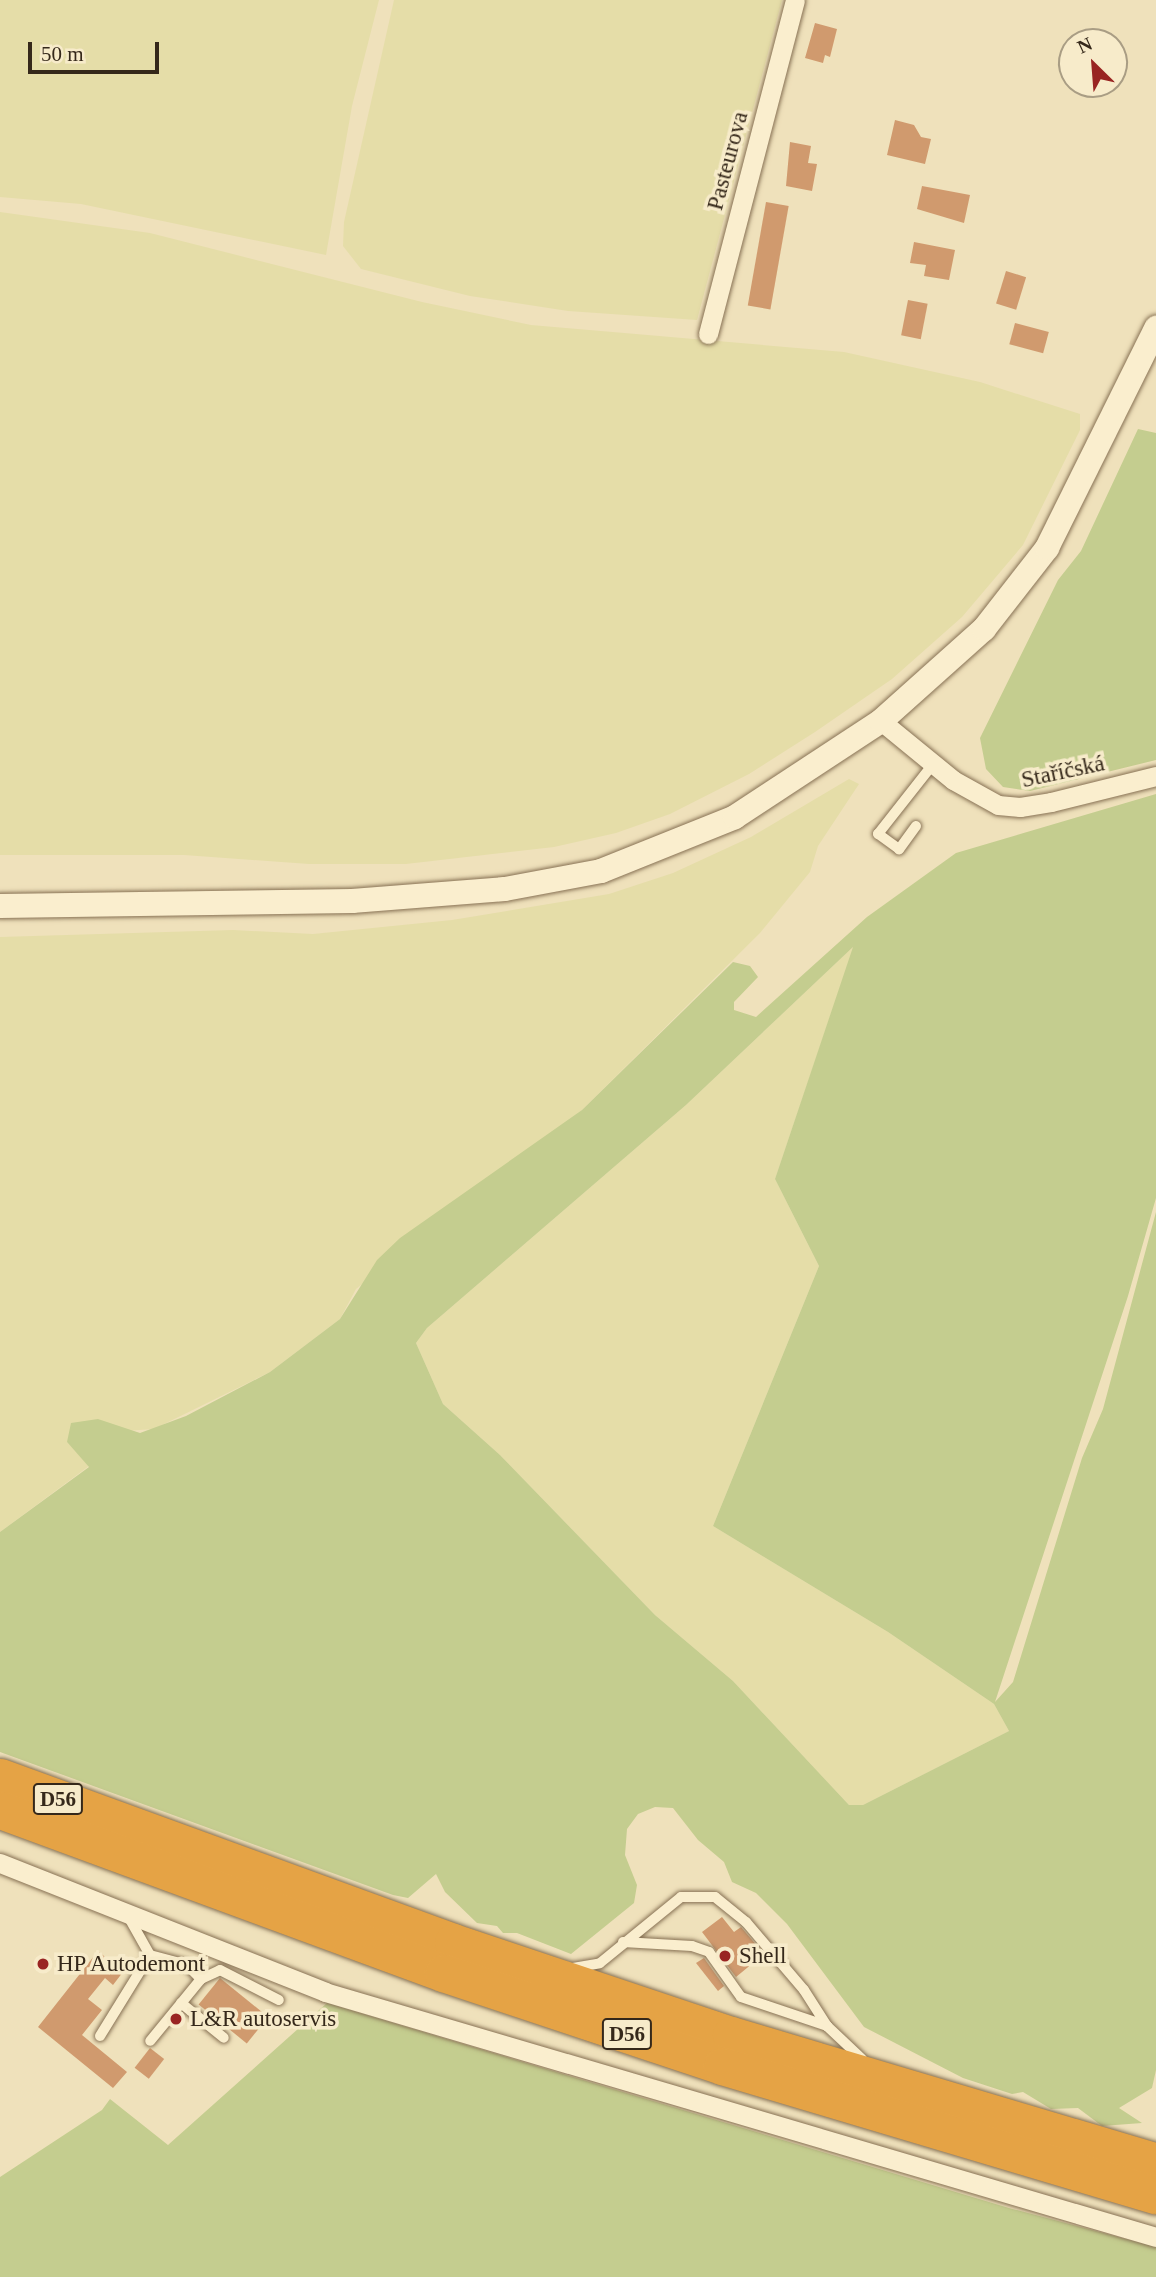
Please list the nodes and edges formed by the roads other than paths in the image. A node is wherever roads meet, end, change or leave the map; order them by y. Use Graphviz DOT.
graph roads {
  1 [pos="795,0"];
  2 [pos="1156,328"];
  3 [pos="708,334"];
  4 [pos="881,722"];
  5 [pos="933,764"];
  6 [pos="1156,776"];
  7 [pos="916,826"];
  8 [pos="0,906"];
  9 [pos="0,1777"];
  10 [pos="0,1810"];
  11 [pos="0,1863"];
  12 [pos="127,1912"];
  13 [pos="453,1942"];
  14 [pos="623,1942"];
  15 [pos="150,1955"];
  16 [pos="201,1979"];
  17 [pos="279,2000"];
  18 [pos="181,2003"];
  19 [pos="827,2026"];
  20 [pos="100,2036"];
  21 [pos="224,2038"];
  22 [pos="150,2040"];
  23 [pos="964,2106"];
  24 [pos="1156,2162"];
  25 [pos="1156,2195"];
  26 [pos="1156,2237"];
  1 -- 3 [label="street, Pasteurova"];
  2 -- 4 [label="street"];
  4 -- 5 [label="street, Staříčská"];
  4 -- 8 [label="street"];
  5 -- 6 [label="street, Staříčská"];
  5 -- 7 [label="lane"];
  9 -- 13 [label="highway, D56"];
  10 -- 25 [label="highway, D56"];
  11 -- 12 [label="street"];
  12 -- 15 [label="lane"];
  12 -- 26 [label="street"];
  13 -- 14 [label="lane"];
  13 -- 23 [label="highway, D56"];
  14 -- 19 [label="lane"];
  14 -- 19 [label="lane"];
  15 -- 16 [label="lane"];
  15 -- 20 [label="lane"];
  16 -- 17 [label="lane"];
  16 -- 18 [label="lane"];
  18 -- 21 [label="lane"];
  18 -- 22 [label="lane"];
  19 -- 23 [label="lane"];
  23 -- 24 [label="highway, D56"];
}
